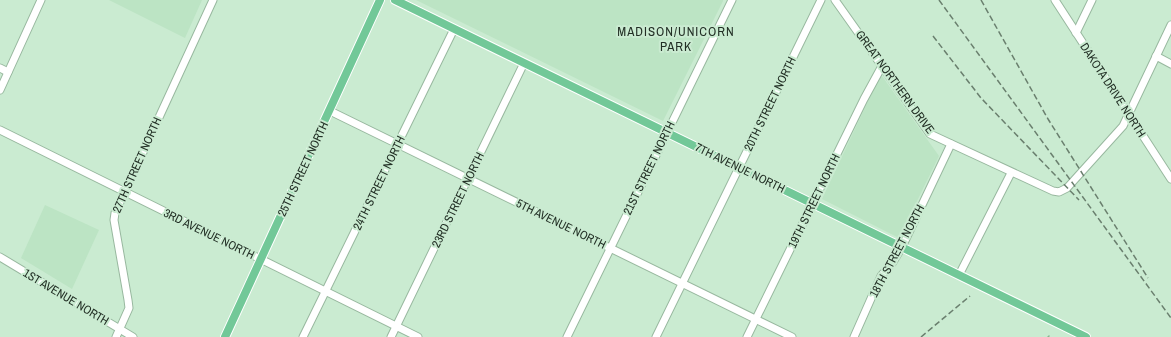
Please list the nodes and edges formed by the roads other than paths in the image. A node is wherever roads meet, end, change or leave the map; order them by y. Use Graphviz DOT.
graph roads {
  1 [pos="41,0"];
  2 [pos="213,0"];
  3 [pos="380,0"];
  4 [pos="395,0"];
  5 [pos="732,0"];
  6 [pos="822,0"];
  7 [pos="835,0"];
  8 [pos="1055,0"];
  9 [pos="1092,0"];
  10 [pos="1171,25"];
  11 [pos="454,28"];
  12 [pos="1076,32"];
  13 [pos="1156,56"];
  14 [pos="524,63"];
  15 [pos="1171,64"];
  16 [pos="882,66"];
  17 [pos="0,68"];
  18 [pos="8,72"];
  19 [pos="0,90"];
  20 [pos="330,111"];
  21 [pos="1128,113"];
  22 [pos="0,130"];
  23 [pos="666,132"];
  24 [pos="398,144"];
  25 [pos="951,144"];
  26 [pos="739,168"];
  27 [pos="1011,173"];
  28 [pos="468,178"];
  29 [pos="1171,179"];
  30 [pos="124,192"];
  31 [pos="812,203"];
  32 [pos="902,247"];
  33 [pos="610,248"];
  34 [pos="0,257"];
  35 [pos="261,260"];
  36 [pos="959,275"];
  37 [pos="682,283"];
  38 [pos="326,291"];
  39 [pos="756,319"];
  40 [pos="397,326"];
  41 [pos="119,329"];
  42 [pos="116,337"];
  43 [pos="133,337"];
  44 [pos="225,337"];
  45 [pos="303,337"];
  46 [pos="391,337"];
  47 [pos="418,337"];
  48 [pos="567,337"];
  49 [pos="656,337"];
  50 [pos="747,337"];
  51 [pos="792,337"];
  52 [pos="854,337"];
  53 [pos="1086,337"];
  1 -- 18 [label="street"];
  2 -- 30 [label="street, 27TH STREET NORTH"];
  3 -- 20 [label="main road, 25TH STREET NORTH"];
  4 -- 11 [label="main road, 7TH AVENUE NORTH"];
  5 -- 23 [label="street, 21ST STREET NORTH"];
  6 -- 26 [label="street, 20TH STREET NORTH"];
  7 -- 16 [label="street, GREAT NORTHERN DRIVE"];
  8 -- 12 [label="street, DAKOTA DRIVE NORTH"];
  9 -- 12 [label="street"];
  10 -- 13 [label="street"];
  11 -- 14 [label="main road, 7TH AVENUE NORTH"];
  11 -- 24 [label="street, 24TH STREET NORTH"];
  12 -- 21 [label="street, DAKOTA DRIVE NORTH"];
  13 -- 15 [label="street"];
  13 -- 21 [label="street"];
  14 -- 23 [label="main road, 7TH AVENUE NORTH"];
  14 -- 28 [label="street, 23RD STREET NORTH"];
  16 -- 25 [label="street, GREAT NORTHERN DRIVE"];
  16 -- 31 [label="street, 19TH STREET NORTH"];
  17 -- 18 [label="street"];
  18 -- 19 [label="street"];
  20 -- 24 [label="street, 5TH AVENUE NORTH"];
  20 -- 35 [label="main road, 25TH STREET NORTH"];
  21 -- 27 [label="street, GREAT NORTHERN DRIVE"];
  21 -- 29 [label="street, DAKOTA DRIVE NORTH"];
  22 -- 30 [label="street, 3RD AVENUE NORTH"];
  23 -- 26 [label="main road, 7TH AVENUE NORTH"];
  23 -- 33 [label="street, 21ST STREET NORTH"];
  24 -- 28 [label="street, 5TH AVENUE NORTH"];
  24 -- 38 [label="street, 24TH STREET NORTH"];
  25 -- 27 [label="street, GREAT NORTHERN DRIVE"];
  25 -- 32 [label="street, 18TH STREET NORTH"];
  26 -- 31 [label="main road, 7TH AVENUE NORTH"];
  26 -- 37 [label="street, 20TH STREET NORTH"];
  27 -- 36 [label="street"];
  28 -- 33 [label="street, 5TH AVENUE NORTH"];
  28 -- 40 [label="street, 23RD STREET NORTH"];
  30 -- 35 [label="street, 3RD AVENUE NORTH"];
  30 -- 41 [label="street, 27TH STREET NORTH"];
  31 -- 32 [label="main road, 7TH AVENUE NORTH"];
  31 -- 39 [label="street, 19TH STREET NORTH"];
  32 -- 36 [label="main road, 7TH AVENUE NORTH"];
  32 -- 52 [label="street, 18TH STREET NORTH"];
  33 -- 37 [label="street, 5TH AVENUE NORTH"];
  33 -- 48 [label="street, 21ST STREET NORTH"];
  34 -- 41 [label="street, 1ST AVENUE NORTH"];
  35 -- 38 [label="street, 3RD AVENUE NORTH"];
  35 -- 44 [label="main road, 25TH STREET NORTH"];
  36 -- 53 [label="main road, 7TH AVENUE NORTH"];
  37 -- 39 [label="street, 5TH AVENUE NORTH"];
  37 -- 49 [label="street, 20TH STREET NORTH"];
  38 -- 40 [label="street, 3RD AVENUE NORTH"];
  38 -- 45 [label="street, 24TH STREET NORTH"];
  39 -- 50 [label="street, 19TH STREET NORTH"];
  39 -- 51 [label="street, 5TH AVENUE NORTH"];
  40 -- 46 [label="street, 23RD STREET NORTH"];
  40 -- 47 [label="street, 3RD AVENUE NORTH"];
  41 -- 42 [label="street, 27TH STREET NORTH"];
  41 -- 43 [label="street, 1ST AVENUE NORTH"];
}
